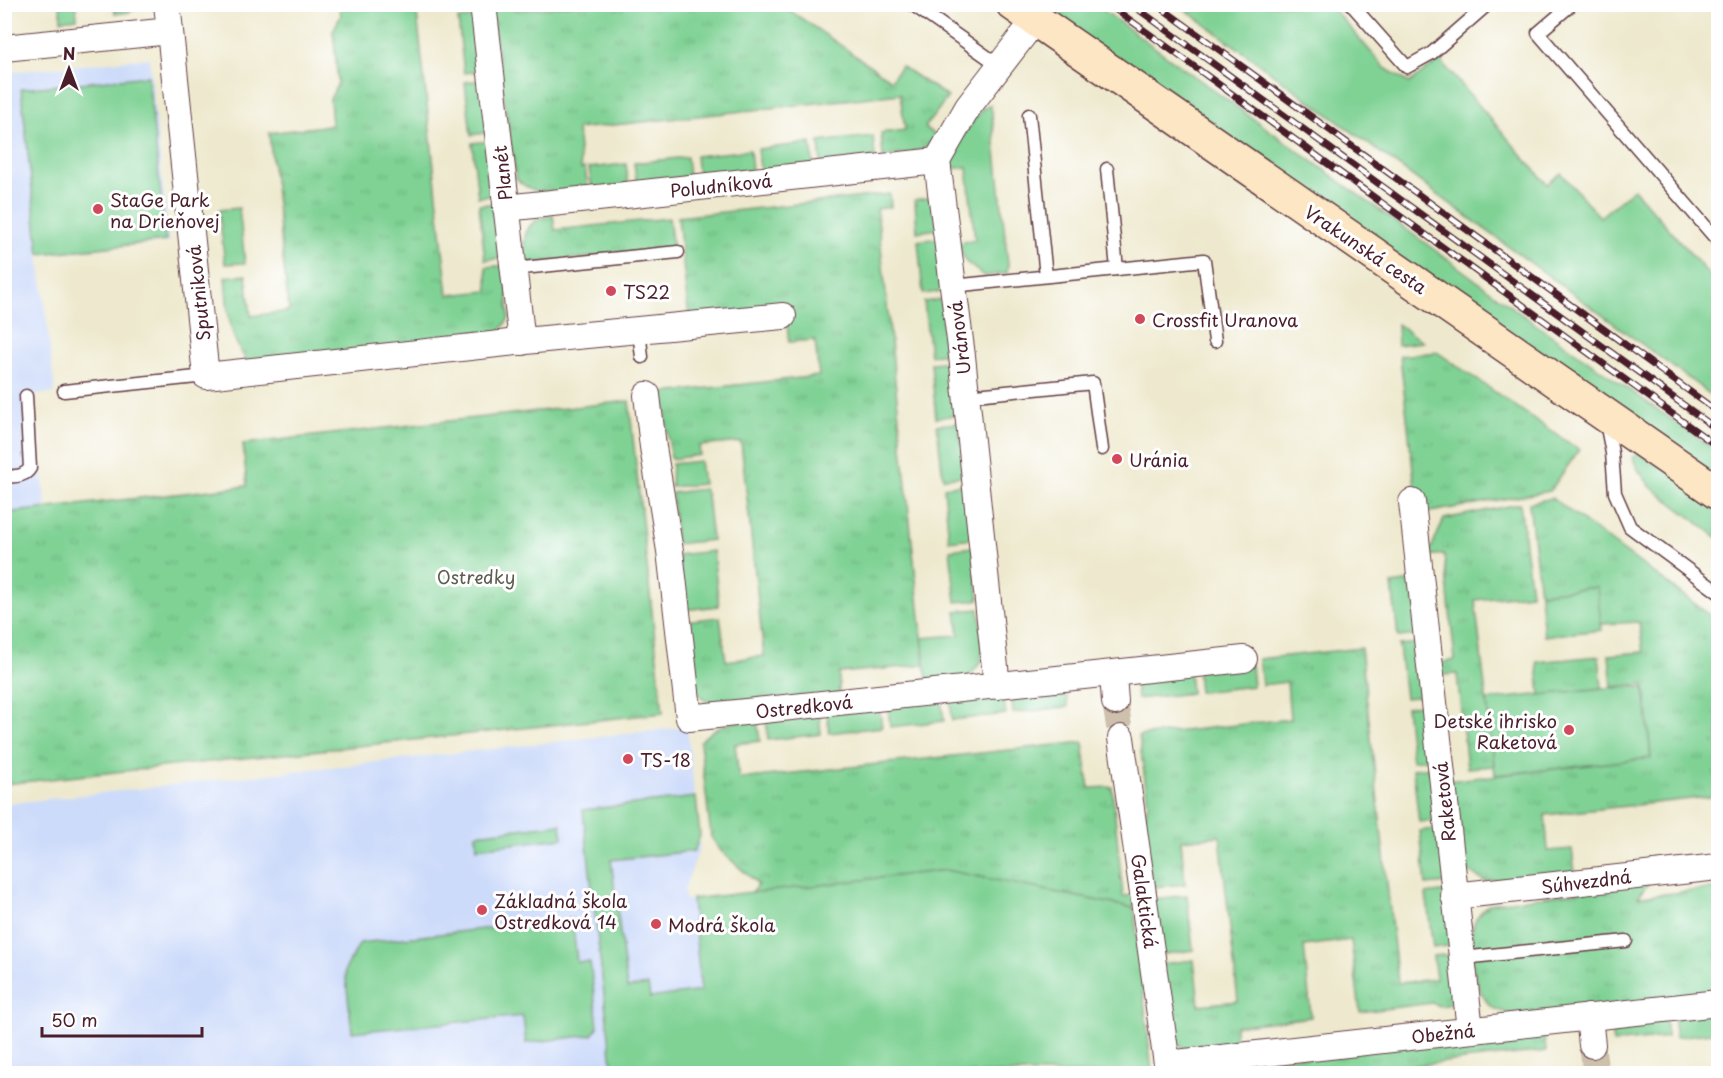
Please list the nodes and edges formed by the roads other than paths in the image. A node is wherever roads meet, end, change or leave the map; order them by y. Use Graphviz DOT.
graph roads {
  1 [pos="167,4"];
  2 [pos="483,4"];
  3 [pos="912,4"];
  4 [pos="1351,4"];
  5 [pos="1488,4"];
  6 [pos="1572,4"];
  7 [pos="1024,12"];
  8 [pos="170,31"];
  9 [pos="4,48"];
  10 [pos="1000,66"];
  11 [pos="1029,115"];
  12 [pos="937,161"];
  13 [pos="1107,169"];
  14 [pos="506,208"];
  15 [pos="1719,241"];
  16 [pos="678,252"];
  17 [pos="513,269"];
  18 [pos="1117,269"];
  19 [pos="1046,276"];
  20 [pos="953,286"];
  21 [pos="783,316"];
  22 [pos="639,331"];
  23 [pos="1215,341"];
  24 [pos="522,342"];
  25 [pos="642,357"];
  26 [pos="206,376"];
  27 [pos="64,391"];
  28 [pos="647,395"];
  29 [pos="26,396"];
  30 [pos="966,396"];
  31 [pos="1604,412"];
  32 [pos="1102,449"];
  33 [pos="4,477"];
  34 [pos="1719,493"];
  35 [pos="1412,502"];
  36 [pos="1719,592"];
  37 [pos="1244,659"];
  38 [pos="1113,674"];
  39 [pos="997,686"];
  40 [pos="1115,702"];
  41 [pos="1121,738"];
  42 [pos="1719,867"];
  43 [pos="1454,896"];
  44 [pos="1626,942"];
  45 [pos="1462,958"];
  46 [pos="1719,1002"];
  47 [pos="1589,1017"];
  48 [pos="1470,1030"];
  49 [pos="1592,1045"];
  50 [pos="1167,1064"];
  1 -- 8 [label="street, Sputniková"];
  2 -- 14 [label="street, Planét"];
  3 -- 10 [label="lane"];
  4 -- 5 [label="lane"];
  6 -- 15 [label="lane"];
  7 -- 10 [label="street"];
  7 -- 31 [label="main road, Vrakunská cesta"];
  8 -- 9 [label="street"];
  8 -- 26 [label="street, Sputniková"];
  10 -- 12 [label="street"];
  11 -- 19 [label="lane"];
  12 -- 14 [label="street, Poludníková"];
  12 -- 20 [label="street, Uránová"];
  13 -- 18 [label="lane"];
  14 -- 17 [label="street, Planét"];
  16 -- 17 [label="lane"];
  17 -- 24 [label="street, Planét"];
  18 -- 19 [label="lane"];
  18 -- 23 [label="lane"];
  19 -- 20 [label="lane"];
  20 -- 30 [label="street, Uránová"];
  21 -- 22 [label="street"];
  22 -- 24 [label="street"];
  22 -- 25 [label="lane"];
  24 -- 26 [label="street"];
  26 -- 27 [label="lane"];
  28 -- 39 [label="street, Ostredková"];
  29 -- 33 [label="lane"];
  30 -- 32 [label="lane"];
  30 -- 39 [label="street, Uránová"];
  31 -- 34 [label="main road, Vrakunská cesta"];
  31 -- 36 [label="lane"];
  35 -- 43 [label="street, Raketová"];
  37 -- 38 [label="street, Ostredková"];
  38 -- 39 [label="street, Ostredková"];
  38 -- 40 [label="street"];
  41 -- 50 [label="street, Galaktická"];
  42 -- 43 [label="street, Súhvezdná"];
  43 -- 45 [label="street, Raketová"];
  44 -- 45 [label="lane"];
  45 -- 48 [label="street, Raketová"];
  46 -- 47 [label="street, Obežná"];
  47 -- 48 [label="street, Obežná"];
  47 -- 49 [label="street"];
  48 -- 50 [label="street, Obežná"];
}
